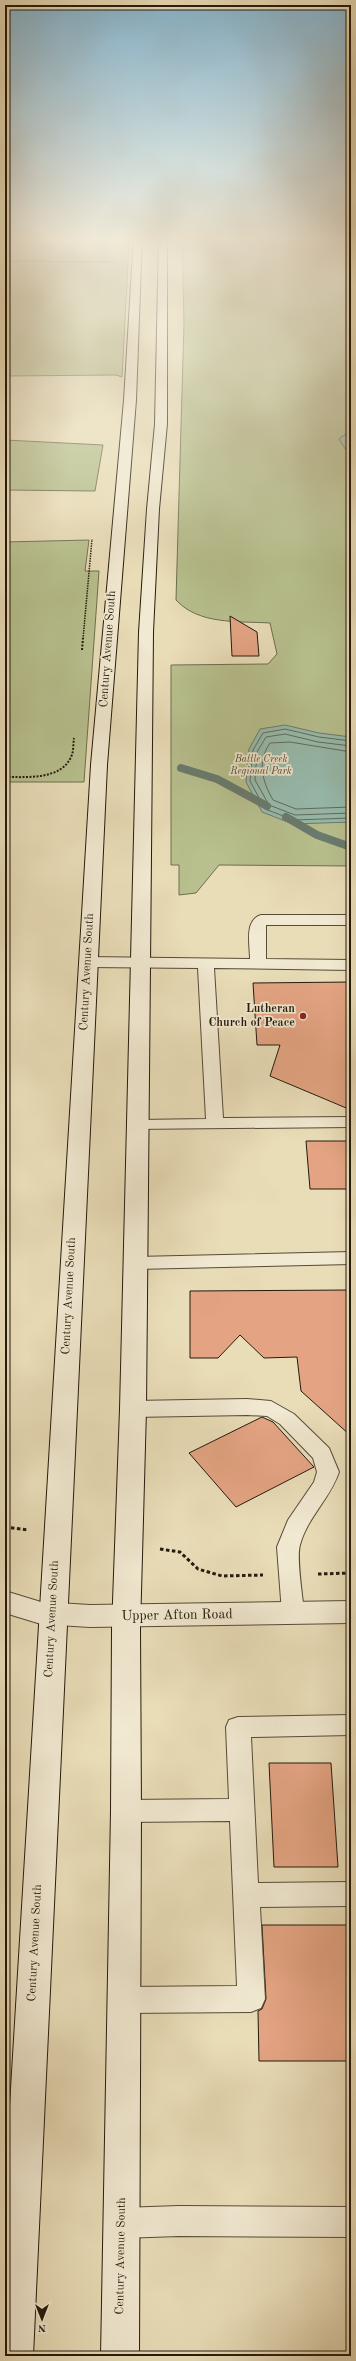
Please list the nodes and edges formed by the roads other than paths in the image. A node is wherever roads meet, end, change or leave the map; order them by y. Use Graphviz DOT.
graph roads {
  1 [pos="133,346"];
  2 [pos="161,346"];
  3 [pos="351,920"];
  4 [pos="88,962"];
  5 [pos="141,962"];
  6 [pos="206,963"];
  7 [pos="258,964"];
  8 [pos="351,965"];
  9 [pos="351,1122"];
  10 [pos="214,1124"];
  11 [pos="138,1125"];
  12 [pos="351,1258"];
  13 [pos="136,1263"];
  14 [pos="133,1409"];
  15 [pos="5,1602"];
  16 [pos="351,1612"];
  17 [pos="293,1613"];
  18 [pos="52,1614"];
  19 [pos="126,1616"];
  20 [pos="351,1725"];
  21 [pos="242,1810"];
  22 [pos="126,1811"];
  23 [pos="351,1894"];
  24 [pos="246,1896"];
  25 [pos="124,2000"];
  26 [pos="351,2222"];
  27 [pos="121,2223"];
  28 [pos="14,2356"];
  29 [pos="120,2356"];
  1 -- 4 [label="main road, Century Avenue South"];
  2 -- 5 [label="main road, Century Avenue South"];
  3 -- 7 [label="lane"];
  4 -- 5 [label="lane"];
  4 -- 18 [label="main road, Century Avenue South"];
  5 -- 6 [label="lane"];
  5 -- 11 [label="main road, Century Avenue South"];
  6 -- 7 [label="lane"];
  6 -- 10 [label="lane"];
  7 -- 8 [label="lane"];
  9 -- 10 [label="lane"];
  10 -- 11 [label="lane"];
  11 -- 13 [label="main road, Century Avenue South"];
  12 -- 13 [label="lane"];
  13 -- 14 [label="main road, Century Avenue South"];
  14 -- 17 [label="lane"];
  14 -- 19 [label="main road, Century Avenue South"];
  15 -- 18 [label="main road, Upper Afton Road"];
  16 -- 17 [label="main road, Upper Afton Road"];
  17 -- 19 [label="main road, Upper Afton Road"];
  18 -- 19 [label="main road, Upper Afton Road"];
  18 -- 28 [label="main road, Century Avenue South"];
  19 -- 22 [label="main road, Century Avenue South"];
  20 -- 21 [label="lane"];
  21 -- 22 [label="lane"];
  21 -- 24 [label="lane"];
  22 -- 25 [label="main road, Century Avenue South"];
  23 -- 24 [label="lane"];
  24 -- 25 [label="lane"];
  25 -- 27 [label="main road, Century Avenue South"];
  26 -- 27 [label="lane"];
  27 -- 29 [label="main road, Century Avenue South"];
}
